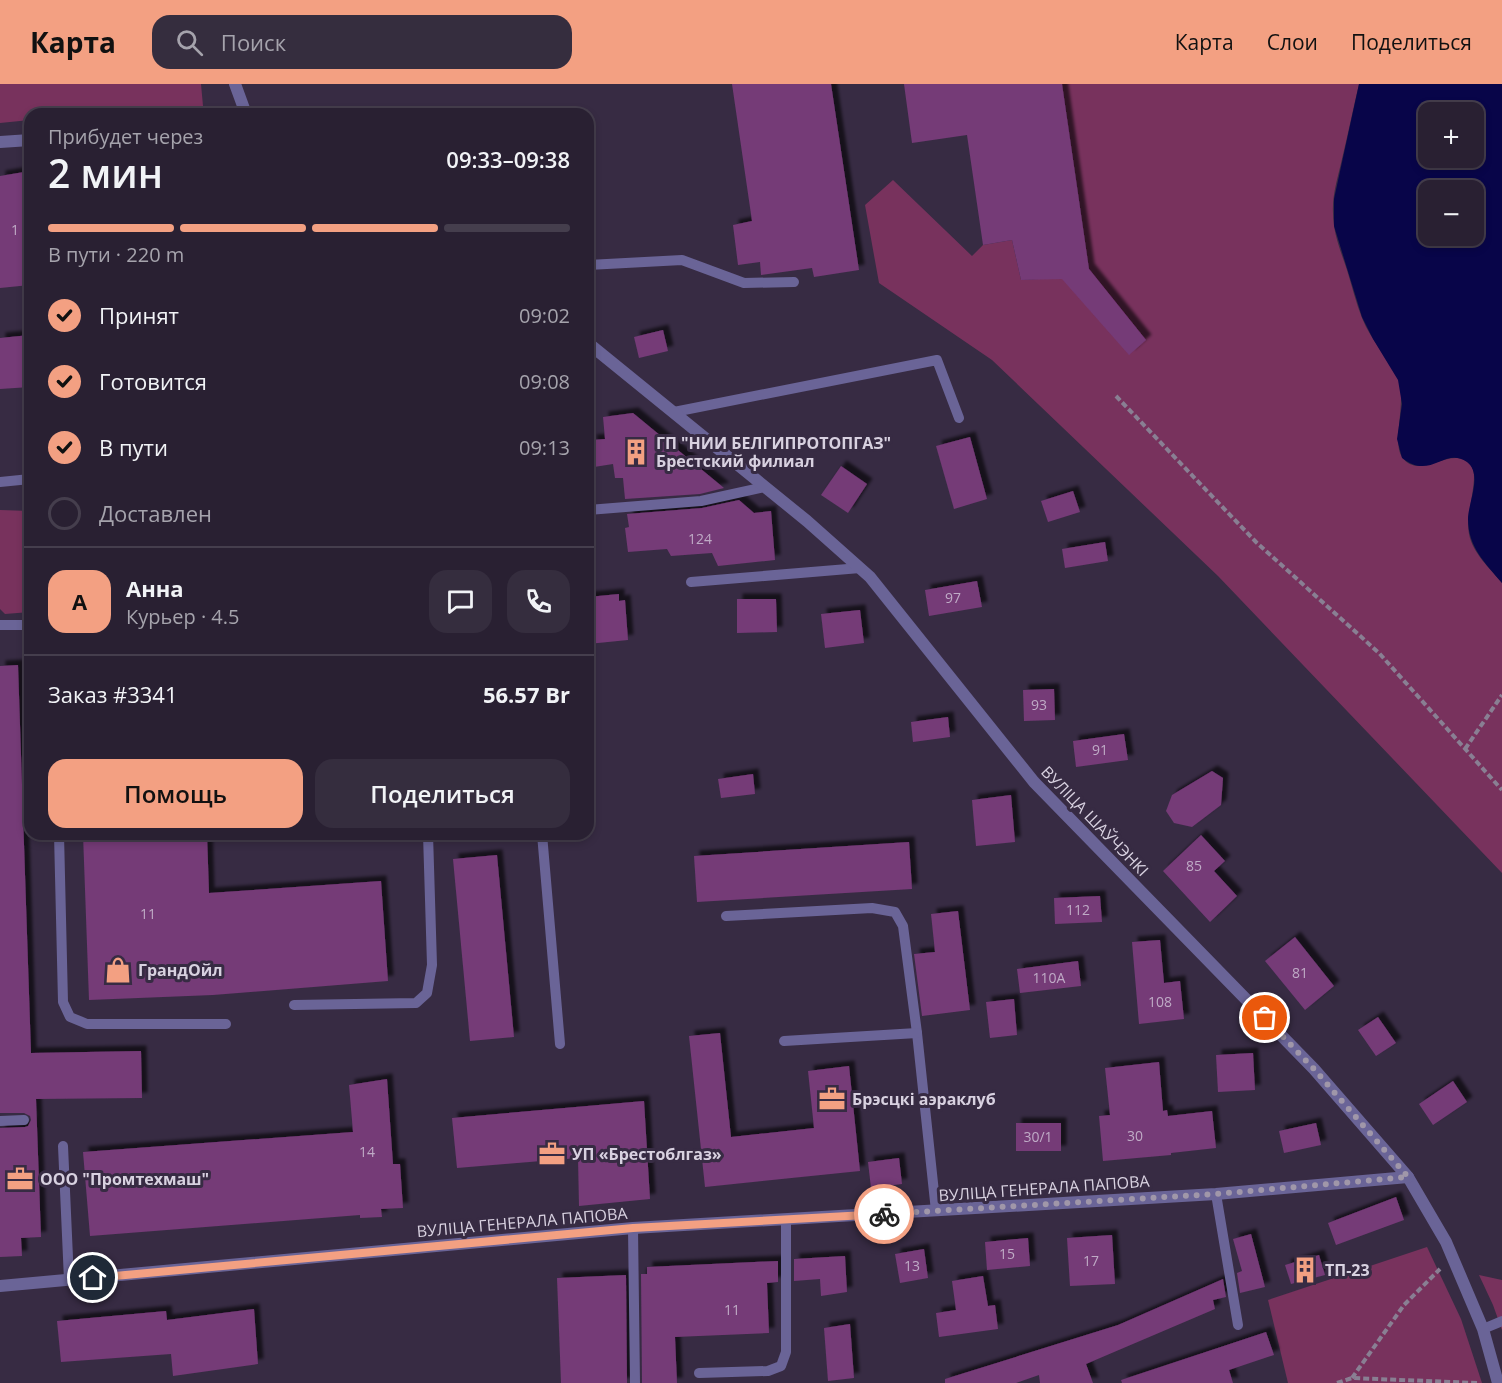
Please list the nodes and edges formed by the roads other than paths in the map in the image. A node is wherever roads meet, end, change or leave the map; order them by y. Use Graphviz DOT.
graph roads {
  1 [pos="235,84"];
  2 [pos="244,108"];
  3 [pos="24,140"];
  4 [pos="0,142"];
  5 [pos="594,265"];
  6 [pos="794,282"];
  7 [pos="594,348"];
  8 [pos="674,412"];
  9 [pos="959,418"];
  10 [pos="24,480"];
  11 [pos="0,482"];
  12 [pos="765,487"];
  13 [pos="594,510"];
  14 [pos="860,568"];
  15 [pos="691,582"];
  16 [pos="24,625"];
  17 [pos="0,626"];
  18 [pos="59,840"];
  19 [pos="428,840"];
  20 [pos="543,840"];
  21 [pos="726,916"];
  22 [pos="294,1005"];
  23 [pos="226,1024"];
  24 [pos="918,1033"];
  25 [pos="784,1041"];
  26 [pos="560,1044"];
  27 [pos="24,1119"];
  28 [pos="0,1121"];
  29 [pos="63,1146"];
  30 [pos="1408,1177"];
  31 [pos="1216,1194"];
  32 [pos="936,1211"];
  33 [pos="786,1219"];
  34 [pos="633,1228"];
  35 [pos="69,1280"];
  36 [pos="0,1286"];
  37 [pos="1502,1321"];
  38 [pos="1238,1325"];
  39 [pos="1483,1329"];
  40 [pos="699,1373"];
  41 [pos="635,1383"];
  42 [pos="1498,1383"];
  1 -- 2 [label="street"];
  3 -- 4 [label="street"];
  5 -- 6 [label="lane"];
  7 -- 8 [label="street, ВУЛІЦА ШАЎЧЭНКІ"];
  8 -- 9 [label="lane"];
  8 -- 12 [label="street, ВУЛІЦА ШАЎЧЭНКІ"];
  10 -- 11 [label="lane"];
  12 -- 13 [label="lane"];
  12 -- 14 [label="street, ВУЛІЦА ШАЎЧЭНКІ"];
  14 -- 15 [label="lane"];
  14 -- 30 [label="street, ВУЛІЦА ШАЎЧЭНКІ"];
  16 -- 17 [label="lane"];
  18 -- 23 [label="lane"];
  19 -- 22 [label="lane"];
  20 -- 26 [label="lane"];
  21 -- 24 [label="lane"];
  24 -- 25 [label="lane"];
  24 -- 32 [label="lane"];
  27 -- 28 [label="lane"];
  29 -- 35 [label="lane"];
  30 -- 31 [label="street, ВУЛІЦА ГЕНЕРАЛА ПАПОВА"];
  30 -- 39 [label="street, ВУЛІЦА ШАЎЧЭНКІ"];
  31 -- 32 [label="street, ВУЛІЦА ГЕНЕРАЛА ПАПОВА"];
  31 -- 38 [label="lane"];
  32 -- 33 [label="street, ВУЛІЦА ГЕНЕРАЛА ПАПОВА"];
  33 -- 34 [label="street, ВУЛІЦА ГЕНЕРАЛА ПАПОВА"];
  33 -- 40 [label="lane"];
  34 -- 35 [label="street, ВУЛІЦА ГЕНЕРАЛА ПАПОВА"];
  34 -- 41 [label="lane"];
  35 -- 36 [label="street, ВУЛІЦА ГЕНЕРАЛА ПАПОВА"];
  37 -- 39 [label="lane"];
  39 -- 42 [label="street, ВУЛІЦА ШАЎЧЭНКІ"];
}
